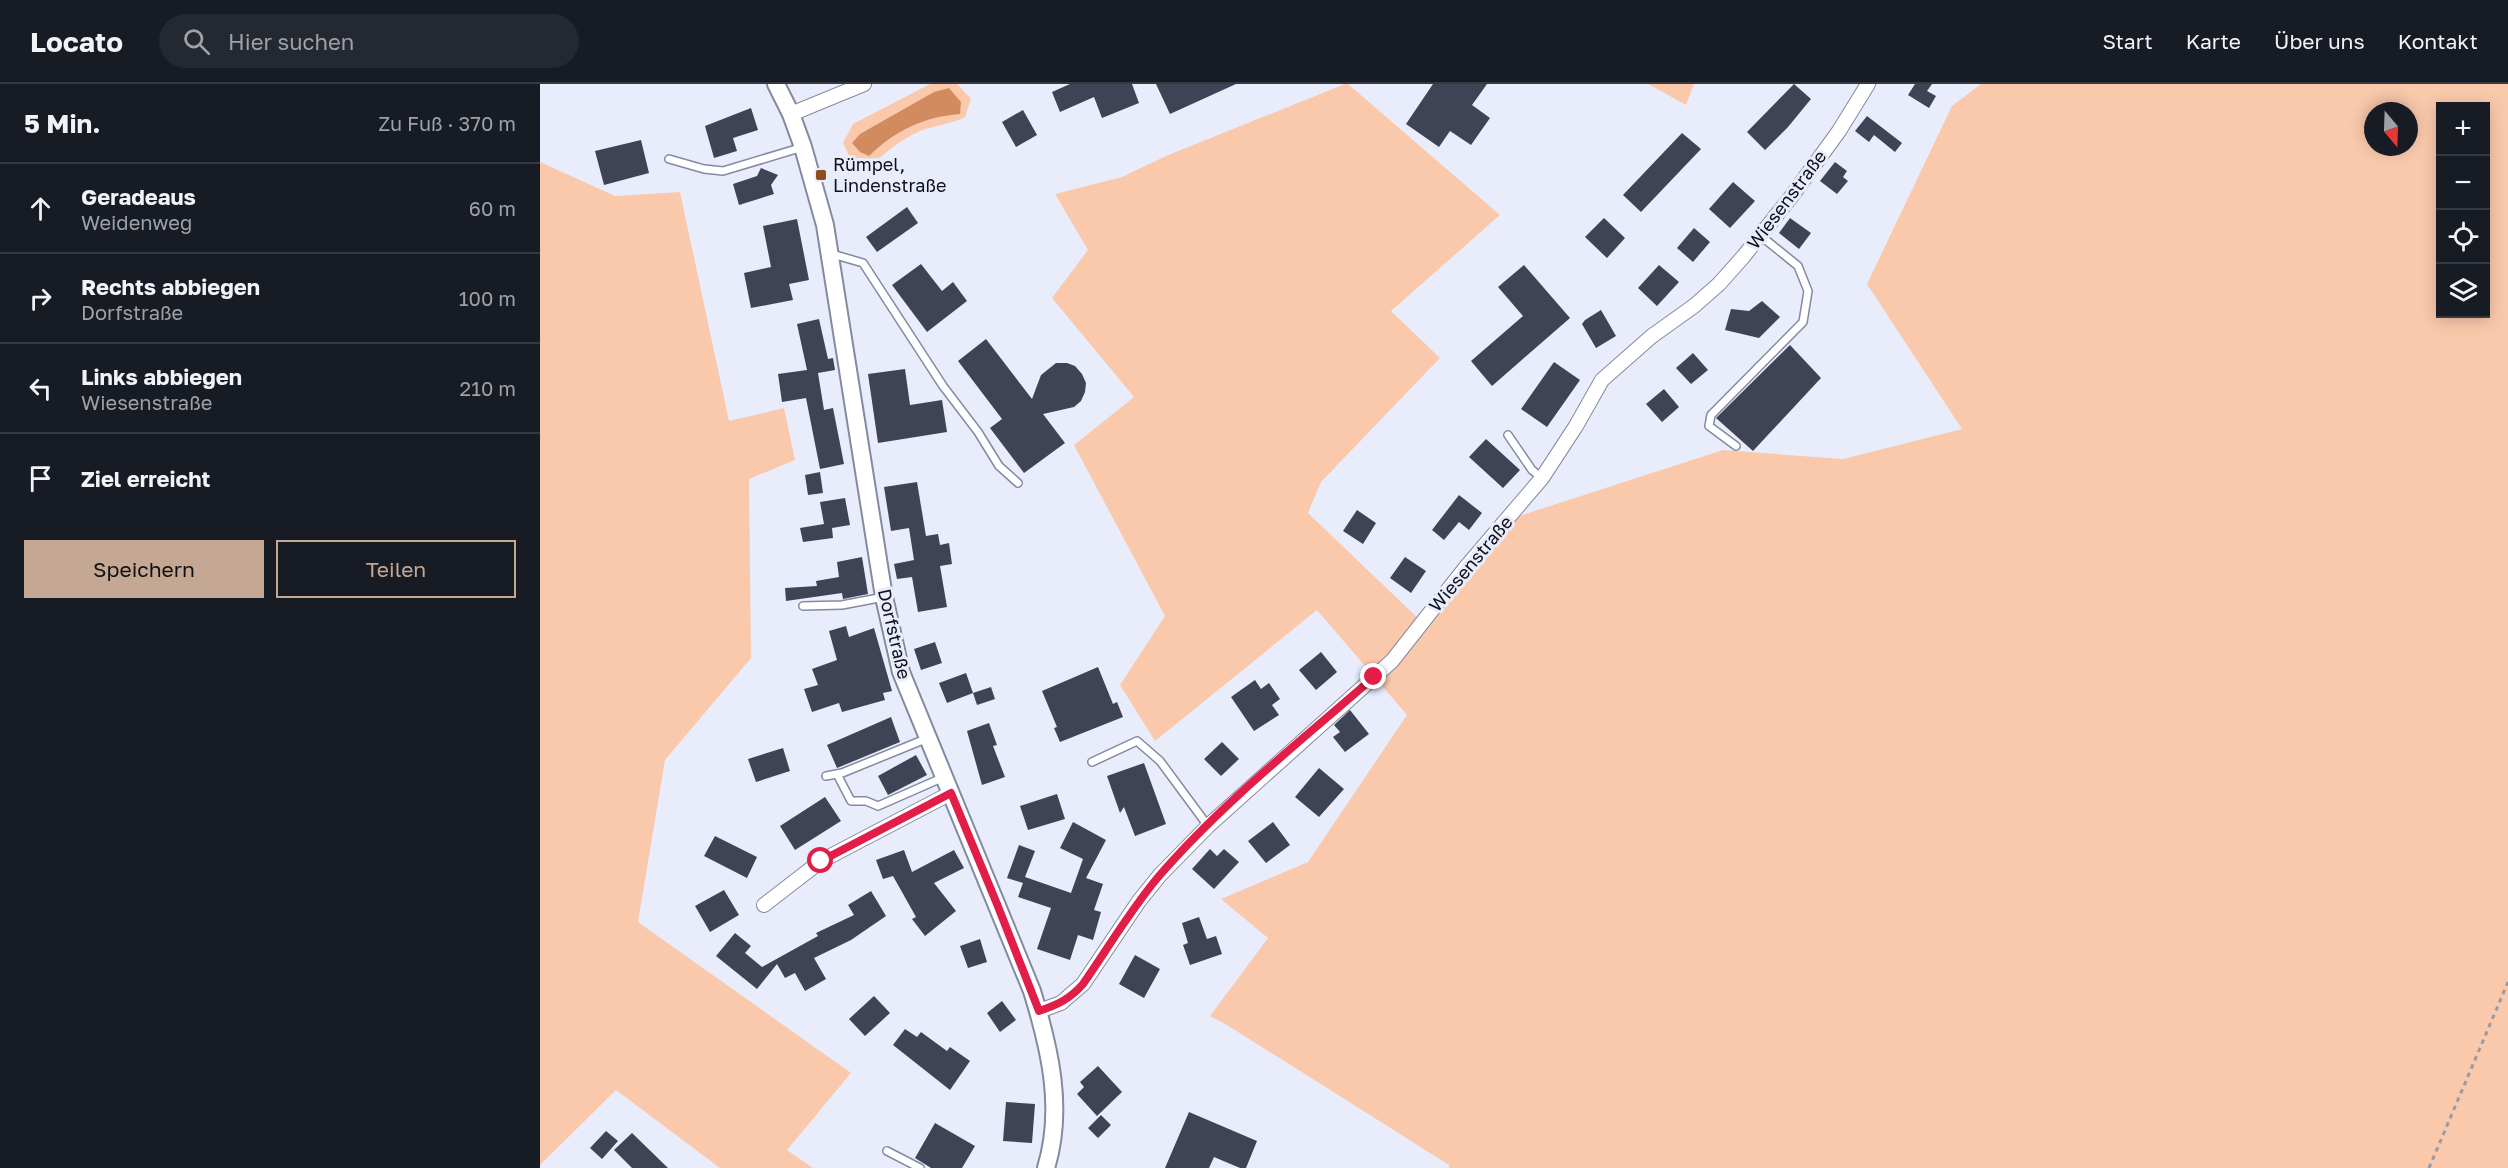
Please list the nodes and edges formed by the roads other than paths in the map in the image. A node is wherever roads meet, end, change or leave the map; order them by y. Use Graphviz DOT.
graph roads {
  1 [pos="776,84"];
  2 [pos="864,84"];
  3 [pos="1868,84"];
  4 [pos="791,114"];
  5 [pos="803,147"];
  6 [pos="669,159"];
  7 [pos="1761,236"];
  8 [pos="830,253"];
  9 [pos="1508,435"];
  10 [pos="1737,446"];
  11 [pos="1542,478"];
  12 [pos="1018,483"];
  13 [pos="884,597"];
  14 [pos="803,606"];
  15 [pos="928,738"];
  16 [pos="1092,762"];
  17 [pos="837,774"];
  18 [pos="826,776"];
  19 [pos="944,777"];
  20 [pos="951,793"];
  21 [pos="1208,826"];
  22 [pos="764,905"];
  23 [pos="1039,1011"];
  24 [pos="887,1151"];
  25 [pos="920,1168"];
  26 [pos="1046,1168"];
  1 -- 4 [label="street, Dorfstraße"];
  2 -- 4 [label="street"];
  3 -- 7 [label="street, Wiesenstraße"];
  4 -- 5 [label="street, Dorfstraße"];
  5 -- 6 [label="lane"];
  5 -- 8 [label="street, Dorfstraße"];
  7 -- 10 [label="lane"];
  7 -- 11 [label="street, Wiesenstraße"];
  8 -- 12 [label="lane"];
  8 -- 13 [label="street, Dorfstraße"];
  9 -- 11 [label="lane"];
  11 -- 21 [label="street, Wiesenstraße"];
  13 -- 14 [label="lane"];
  13 -- 15 [label="street, Dorfstraße"];
  15 -- 17 [label="lane"];
  15 -- 19 [label="street, Dorfstraße"];
  16 -- 21 [label="lane"];
  17 -- 18 [label="lane"];
  17 -- 19 [label="lane"];
  19 -- 20 [label="street, Dorfstraße"];
  20 -- 22 [label="street"];
  20 -- 23 [label="street, Dorfstraße"];
  21 -- 23 [label="street, Wiesenstraße"];
  23 -- 26 [label="street, Dorfstraße"];
  24 -- 25 [label="lane"];
}
